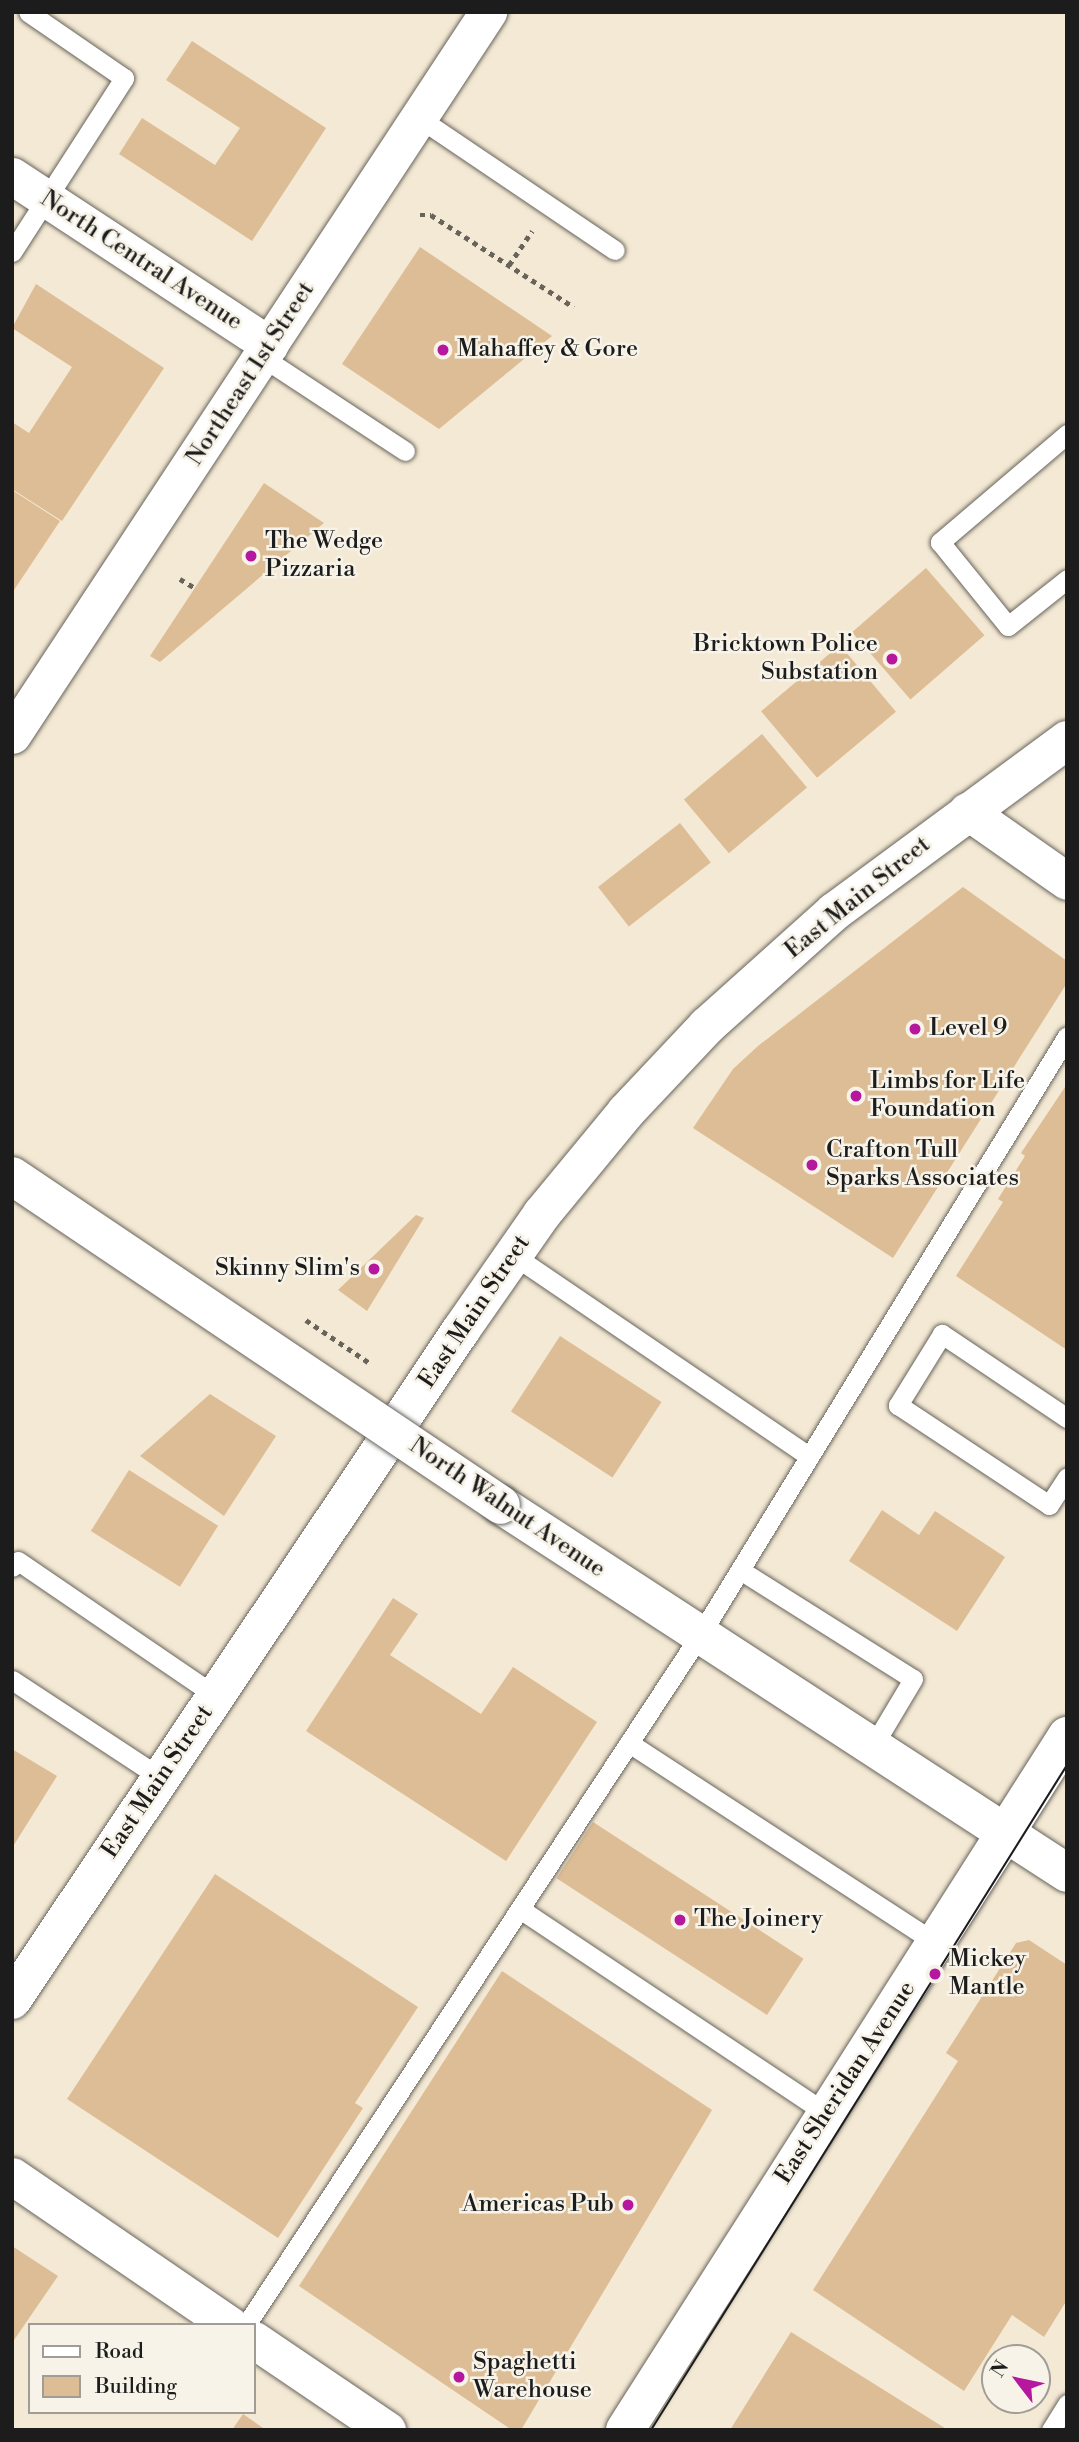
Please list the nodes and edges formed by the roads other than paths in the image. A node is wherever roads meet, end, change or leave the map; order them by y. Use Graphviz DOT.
graph roads {
  1 [pos="28,12"];
  2 [pos="488,12"];
  3 [pos="419,118"];
  4 [pos="12,176"];
  5 [pos="46,199"];
  6 [pos="614,250"];
  7 [pos="12,252"];
  8 [pos="266,351"];
  9 [pos="1067,434"];
  10 [pos="405,451"];
  11 [pos="1067,579"];
  12 [pos="12,734"];
  13 [pos="1067,740"];
  14 [pos="967,811"];
  15 [pos="1067,881"];
  16 [pos="1067,1035"];
  17 [pos="12,1177"];
  18 [pos="513,1255"];
  19 [pos="1067,1418"];
  20 [pos="809,1456"];
  21 [pos="1067,1477"];
  22 [pos="12,1567"];
  23 [pos="740,1570"];
  24 [pos="700,1635"];
  25 [pos="12,1680"];
  26 [pos="216,1696"];
  27 [pos="629,1743"];
  28 [pos="1065,1744"];
  29 [pos="873,1746"];
  30 [pos="161,1778"];
  31 [pos="1007,1832"];
  32 [pos="1067,1872"];
  33 [pos="520,1909"];
  34 [pos="936,1943"];
  35 [pos="12,2000"];
  36 [pos="827,2114"];
  37 [pos="12,2176"];
  38 [pos="227,2323"];
  39 [pos="247,2323"];
  40 [pos="256,2341"];
  41 [pos="1067,2404"];
  42 [pos="387,2430"];
  43 [pos="625,2430"];
  44 [pos="1051,2430"];
  1 -- 5 [label="lane"];
  2 -- 3 [label="street, Northeast 1st Street"];
  3 -- 6 [label="lane"];
  3 -- 8 [label="street, Northeast 1st Street"];
  4 -- 5 [label="street, North Central Avenue"];
  5 -- 7 [label="lane"];
  5 -- 8 [label="street, North Central Avenue"];
  8 -- 10 [label="lane"];
  8 -- 12 [label="street, Northeast 1st Street"];
  9 -- 11 [label="lane"];
  13 -- 14 [label="street, East Main Street"];
  14 -- 15 [label="street"];
  14 -- 18 [label="street, East Main Street"];
  16 -- 20 [label="lane"];
  17 -- 24 [label="street, North Walnut Avenue, bridge"];
  18 -- 20 [label="lane"];
  18 -- 26 [label="street, East Main Street"];
  19 -- 21 [label="lane"];
  20 -- 23 [label="lane"];
  22 -- 26 [label="lane"];
  23 -- 24 [label="lane"];
  23 -- 29 [label="lane"];
  24 -- 27 [label="lane"];
  24 -- 29 [label="street, North Walnut Avenue"];
  25 -- 30 [label="lane"];
  26 -- 30 [label="street, East Main Street"];
  27 -- 33 [label="lane"];
  27 -- 34 [label="lane"];
  28 -- 31 [label="street, East Sheridan Avenue"];
  29 -- 31 [label="street, North Walnut Avenue"];
  30 -- 35 [label="street, East Main Street"];
  31 -- 32 [label="street, North Walnut Avenue"];
  31 -- 34 [label="street, East Sheridan Avenue"];
  33 -- 36 [label="lane"];
  33 -- 39 [label="lane"];
  34 -- 36 [label="street, East Sheridan Avenue"];
  36 -- 43 [label="street, East Sheridan Avenue"];
  37 -- 38 [label="street"];
  40 -- 42 [label="street"];
  41 -- 44 [label="lane"];
}
